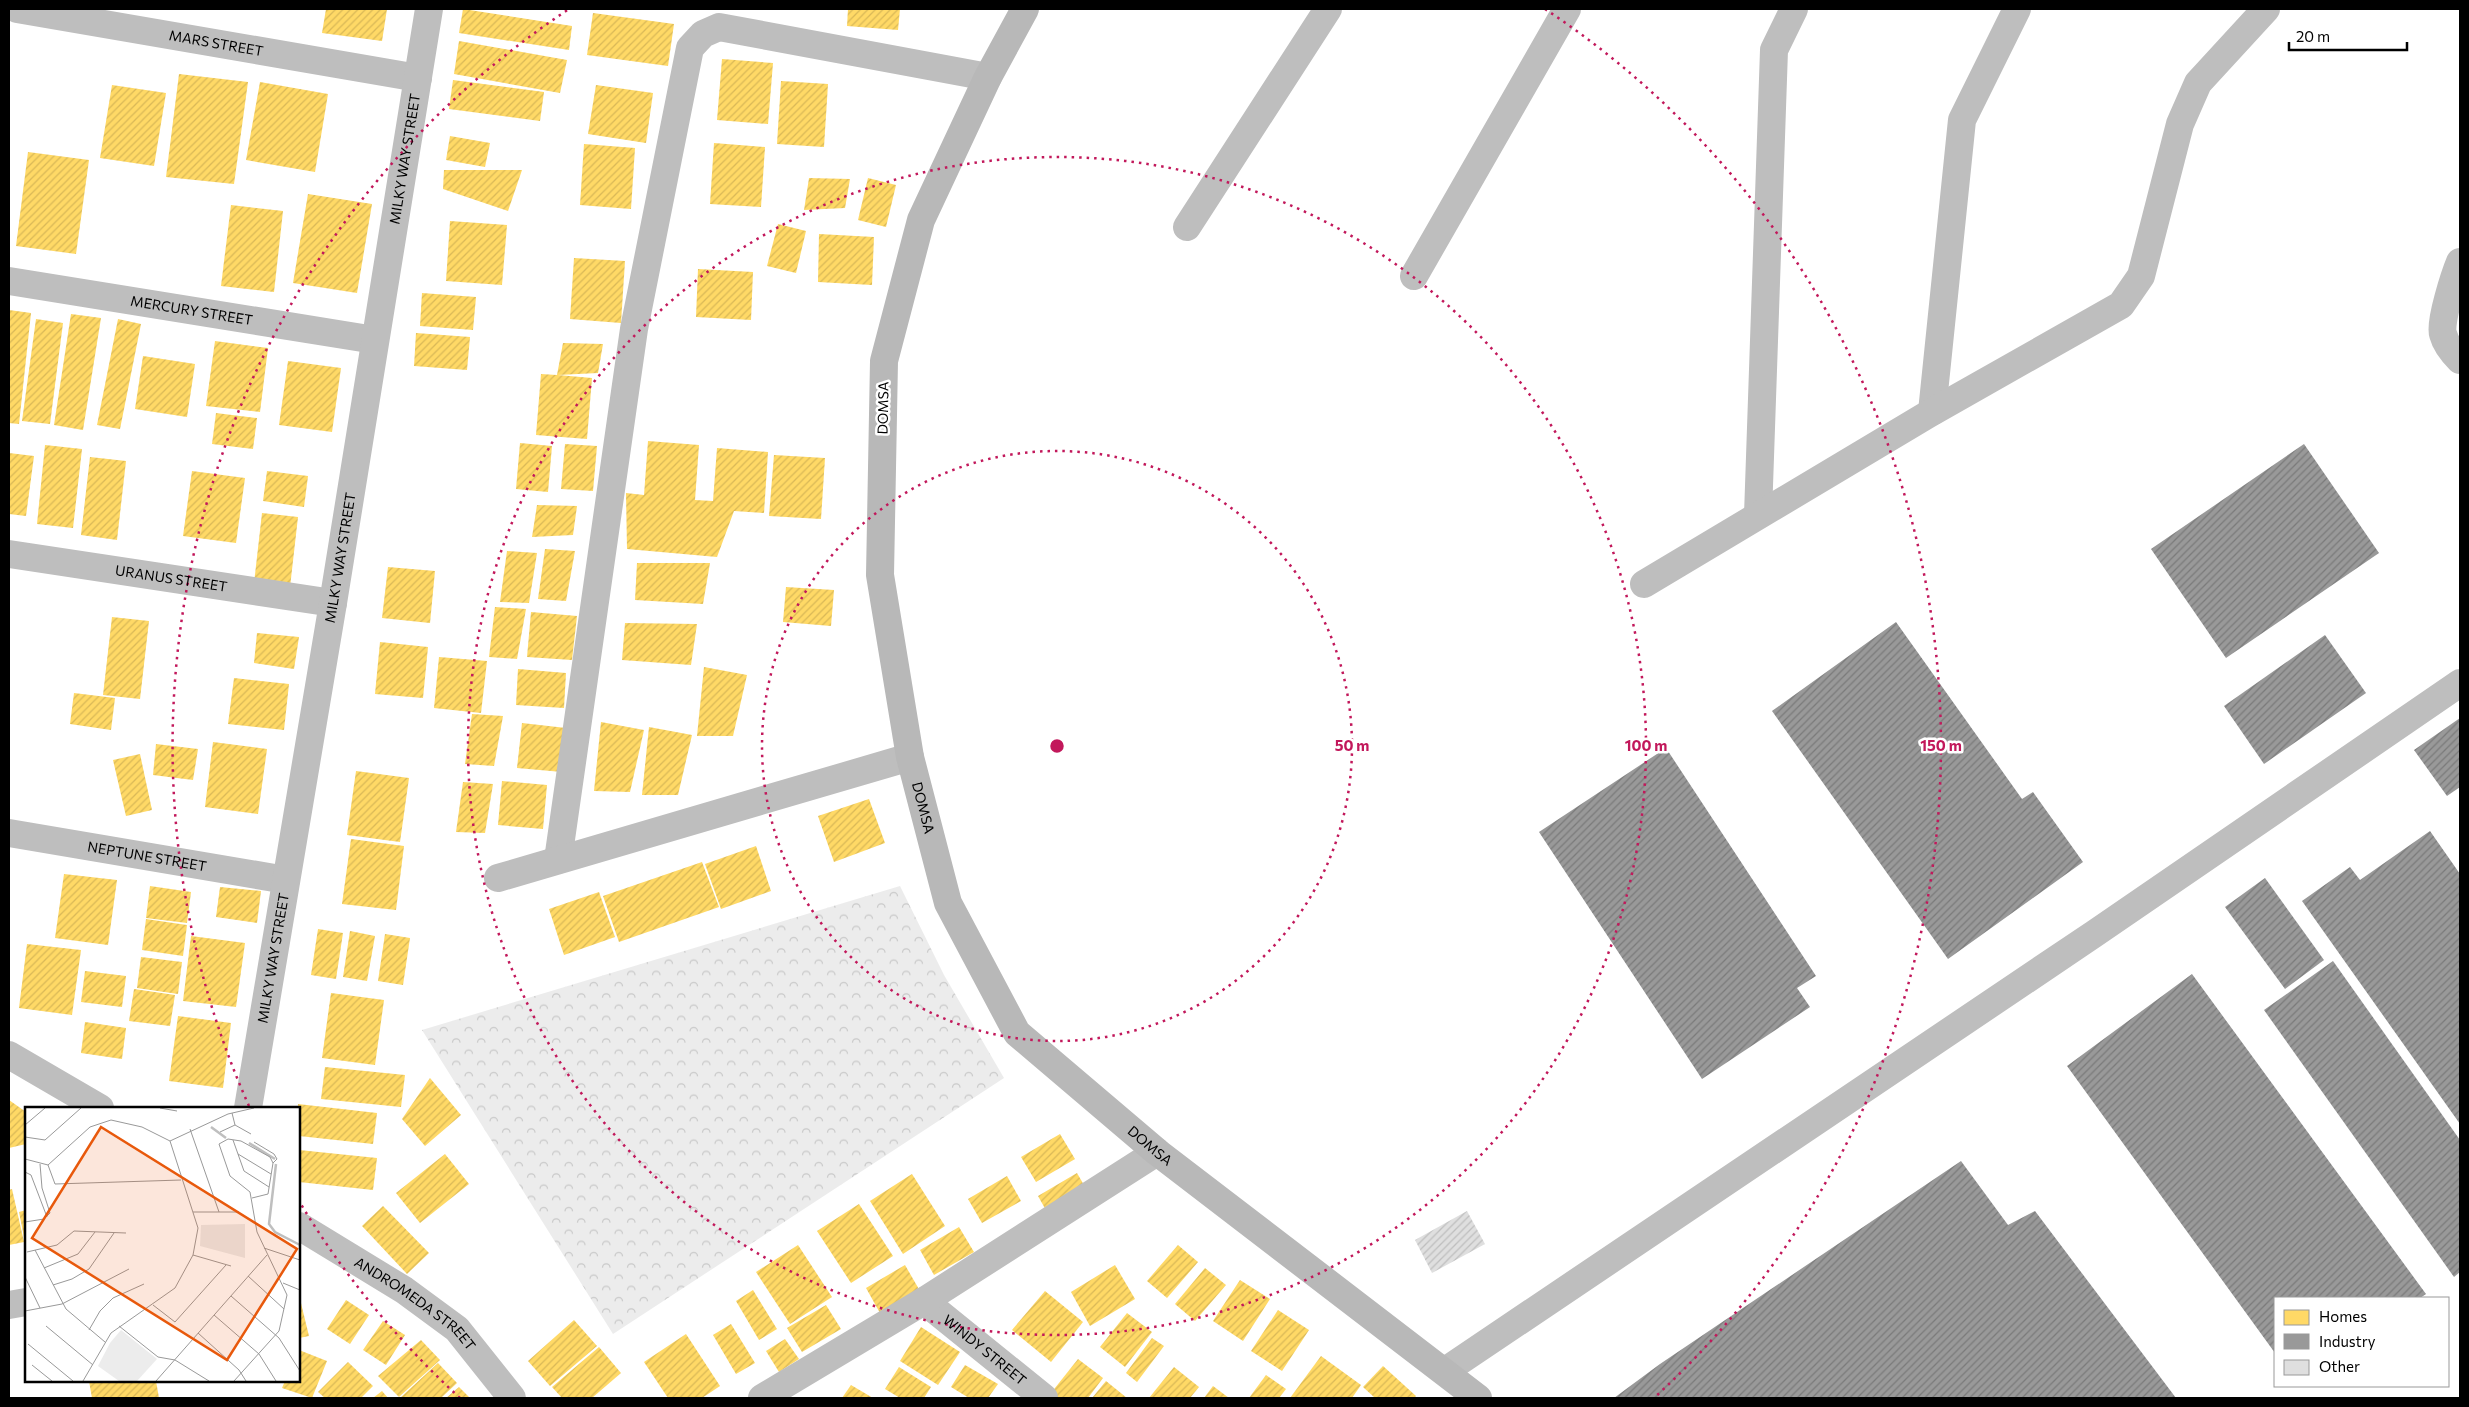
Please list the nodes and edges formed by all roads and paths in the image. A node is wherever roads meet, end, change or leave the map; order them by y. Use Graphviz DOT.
graph roads {
  1 [pos="16,9"];
  2 [pos="429,9"];
  3 [pos="1025,9"];
  4 [pos="1328,9"];
  5 [pos="1567,9"];
  6 [pos="1794,9"];
  7 [pos="2017,9"];
  8 [pos="2266,9"];
  9 [pos="988,77"];
  10 [pos="418,78"];
  11 [pos="1187,227"];
  12 [pos="2458,275"];
  13 [pos="1414,276"];
  14 [pos="9,281"];
  15 [pos="376,340"];
  16 [pos="2460,360"];
  17 [pos="1932,412"];
  18 [pos="1758,515"];
  19 [pos="9,554"];
  20 [pos="1644,584"];
  21 [pos="333,603"];
  22 [pos="2460,683"];
  23 [pos="910,757"];
  24 [pos="9,833"];
  25 [pos="558,860"];
  26 [pos="498,878"];
  27 [pos="286,880"];
  28 [pos="9,1055"];
  29 [pos="98,1107"];
  30 [pos="248,1107"];
  31 [pos="1157,1152"];
  32 [pos="300,1228"];
  33 [pos="924,1301"];
  34 [pos="25,1302"];
  35 [pos="9,1306"];
  36 [pos="1445,1371"];
  37 [pos="512,1398"];
  38 [pos="762,1398"];
  39 [pos="1044,1398"];
  40 [pos="1478,1398"];
  1 -- 10 [label="street, MARS STREET"];
  2 -- 10 [label="street, MILKY WAY STREET"];
  3 -- 9 [label="main road, DOMSA"];
  4 -- 11 [label="street"];
  5 -- 13 [label="street"];
  6 -- 18 [label="street"];
  7 -- 17 [label="street"];
  8 -- 17 [label="street"];
  9 -- 23 [label="main road, DOMSA"];
  9 -- 25 [label="street"];
  10 -- 15 [label="street, MILKY WAY STREET"];
  12 -- 16 [label="street"];
  14 -- 15 [label="street, MERCURY STREET"];
  15 -- 21 [label="street, MILKY WAY STREET"];
  17 -- 18 [label="street"];
  18 -- 20 [label="street"];
  19 -- 21 [label="street, URANUS STREET"];
  21 -- 27 [label="street, MILKY WAY STREET"];
  22 -- 36 [label="street"];
  23 -- 25 [label="street"];
  23 -- 31 [label="main road, DOMSA"];
  24 -- 27 [label="street, NEPTUNE STREET"];
  25 -- 26 [label="street"];
  27 -- 30 [label="street, MILKY WAY STREET"];
  28 -- 29 [label="street"];
  31 -- 33 [label="street"];
  31 -- 36 [label="main road, DOMSA"];
  32 -- 37 [label="street, ANDROMEDA STREET"];
  33 -- 38 [label="street"];
  33 -- 39 [label="street, WINDY STREET"];
  34 -- 35 [label="street"];
  36 -- 40 [label="main road, DOMSA"];
}
